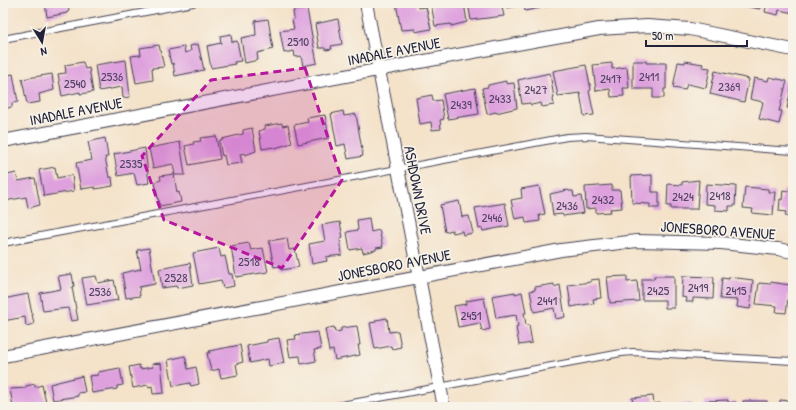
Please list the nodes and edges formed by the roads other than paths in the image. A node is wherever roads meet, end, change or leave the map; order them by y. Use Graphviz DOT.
graph roads {
  1 [pos="193,3"];
  2 [pos="366,3"];
  3 [pos="3,39"];
  4 [pos="793,50"];
  5 [pos="379,70"];
  6 [pos="3,141"];
  7 [pos="793,151"];
  8 [pos="398,168"];
  9 [pos="3,243"];
  10 [pos="793,252"];
  11 [pos="419,277"];
  12 [pos="3,356"];
  13 [pos="793,361"];
  14 [pos="440,386"];
  15 [pos="331,407"];
  16 [pos="444,407"];
  1 -- 3 [label="lane"];
  2 -- 5 [label="street, ASHDOWN DRIVE"];
  4 -- 5 [label="street, INADALE AVENUE"];
  5 -- 6 [label="street, INADALE AVENUE"];
  5 -- 8 [label="street, ASHDOWN DRIVE"];
  7 -- 8 [label="lane"];
  8 -- 9 [label="lane"];
  8 -- 11 [label="street, ASHDOWN DRIVE"];
  10 -- 11 [label="street, JONESBORO AVENUE"];
  11 -- 12 [label="street, JONESBORO AVENUE"];
  11 -- 14 [label="street, ASHDOWN DRIVE"];
  13 -- 14 [label="lane"];
  14 -- 15 [label="lane"];
  14 -- 16 [label="street, ASHDOWN DRIVE"];
}
